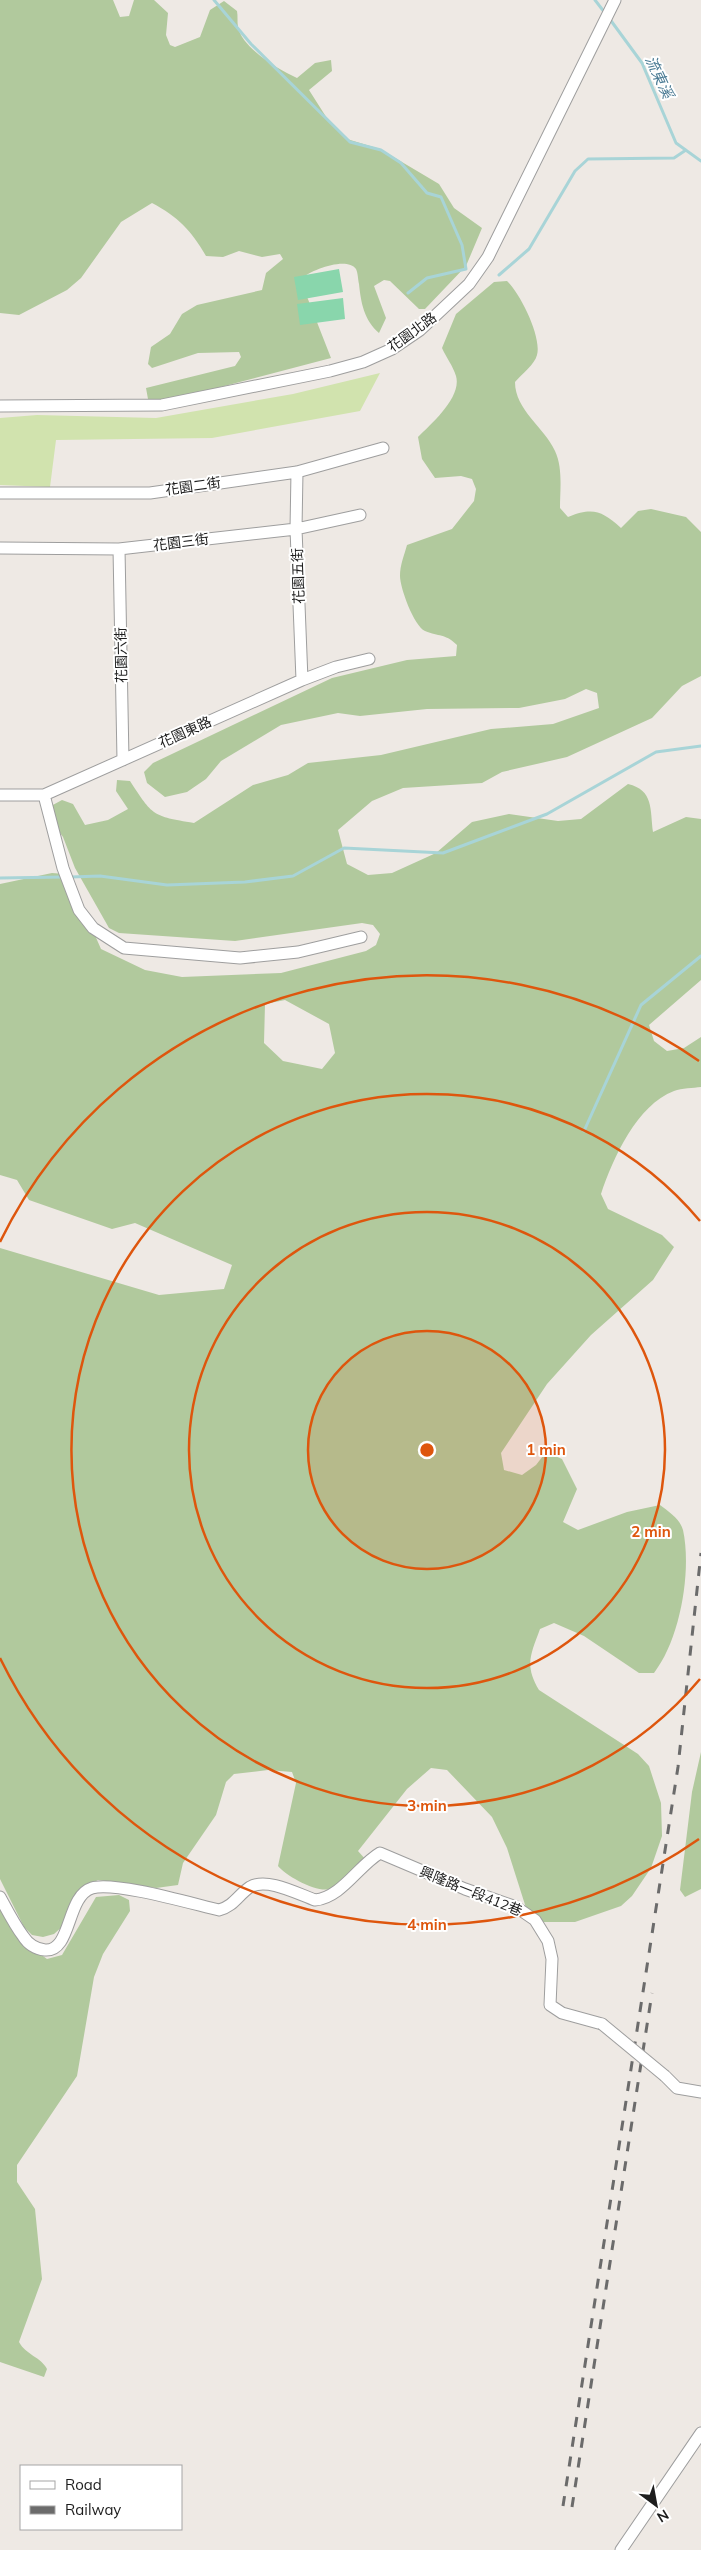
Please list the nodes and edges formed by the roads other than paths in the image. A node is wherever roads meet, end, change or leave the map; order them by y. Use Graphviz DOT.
graph roads {
  1 [pos="615,0"];
  2 [pos="0,406"];
  3 [pos="383,448"];
  4 [pos="297,472"];
  5 [pos="0,493"];
  6 [pos="360,515"];
  7 [pos="296,529"];
  8 [pos="0,548"];
  9 [pos="119,550"];
  10 [pos="369,659"];
  11 [pos="302,680"];
  12 [pos="123,760"];
  13 [pos="0,795"];
  14 [pos="44,795"];
  15 [pos="361,937"];
  16 [pos="0,1897"];
  17 [pos="701,2092"];
  18 [pos="701,2433"];
  19 [pos="621,2550"];
  1 -- 2 [label="street, 花園北路"];
  3 -- 4 [label="street, 花園二街"];
  4 -- 5 [label="street, 花園二街"];
  4 -- 7 [label="street, 花園五街"];
  6 -- 7 [label="street, 花園三街"];
  7 -- 9 [label="street, 花園三街"];
  7 -- 11 [label="street, 花園五街"];
  8 -- 9 [label="street, 花園三街"];
  9 -- 12 [label="street, 花園六街"];
  10 -- 11 [label="street, 花園東路"];
  11 -- 12 [label="street, 花園東路"];
  12 -- 14 [label="street, 花園東路"];
  13 -- 14 [label="street, 花園東路"];
  14 -- 15 [label="street"];
  16 -- 17 [label="street, 興隆路一段412巷, bridge"];
  18 -- 19 [label="street"];
}
